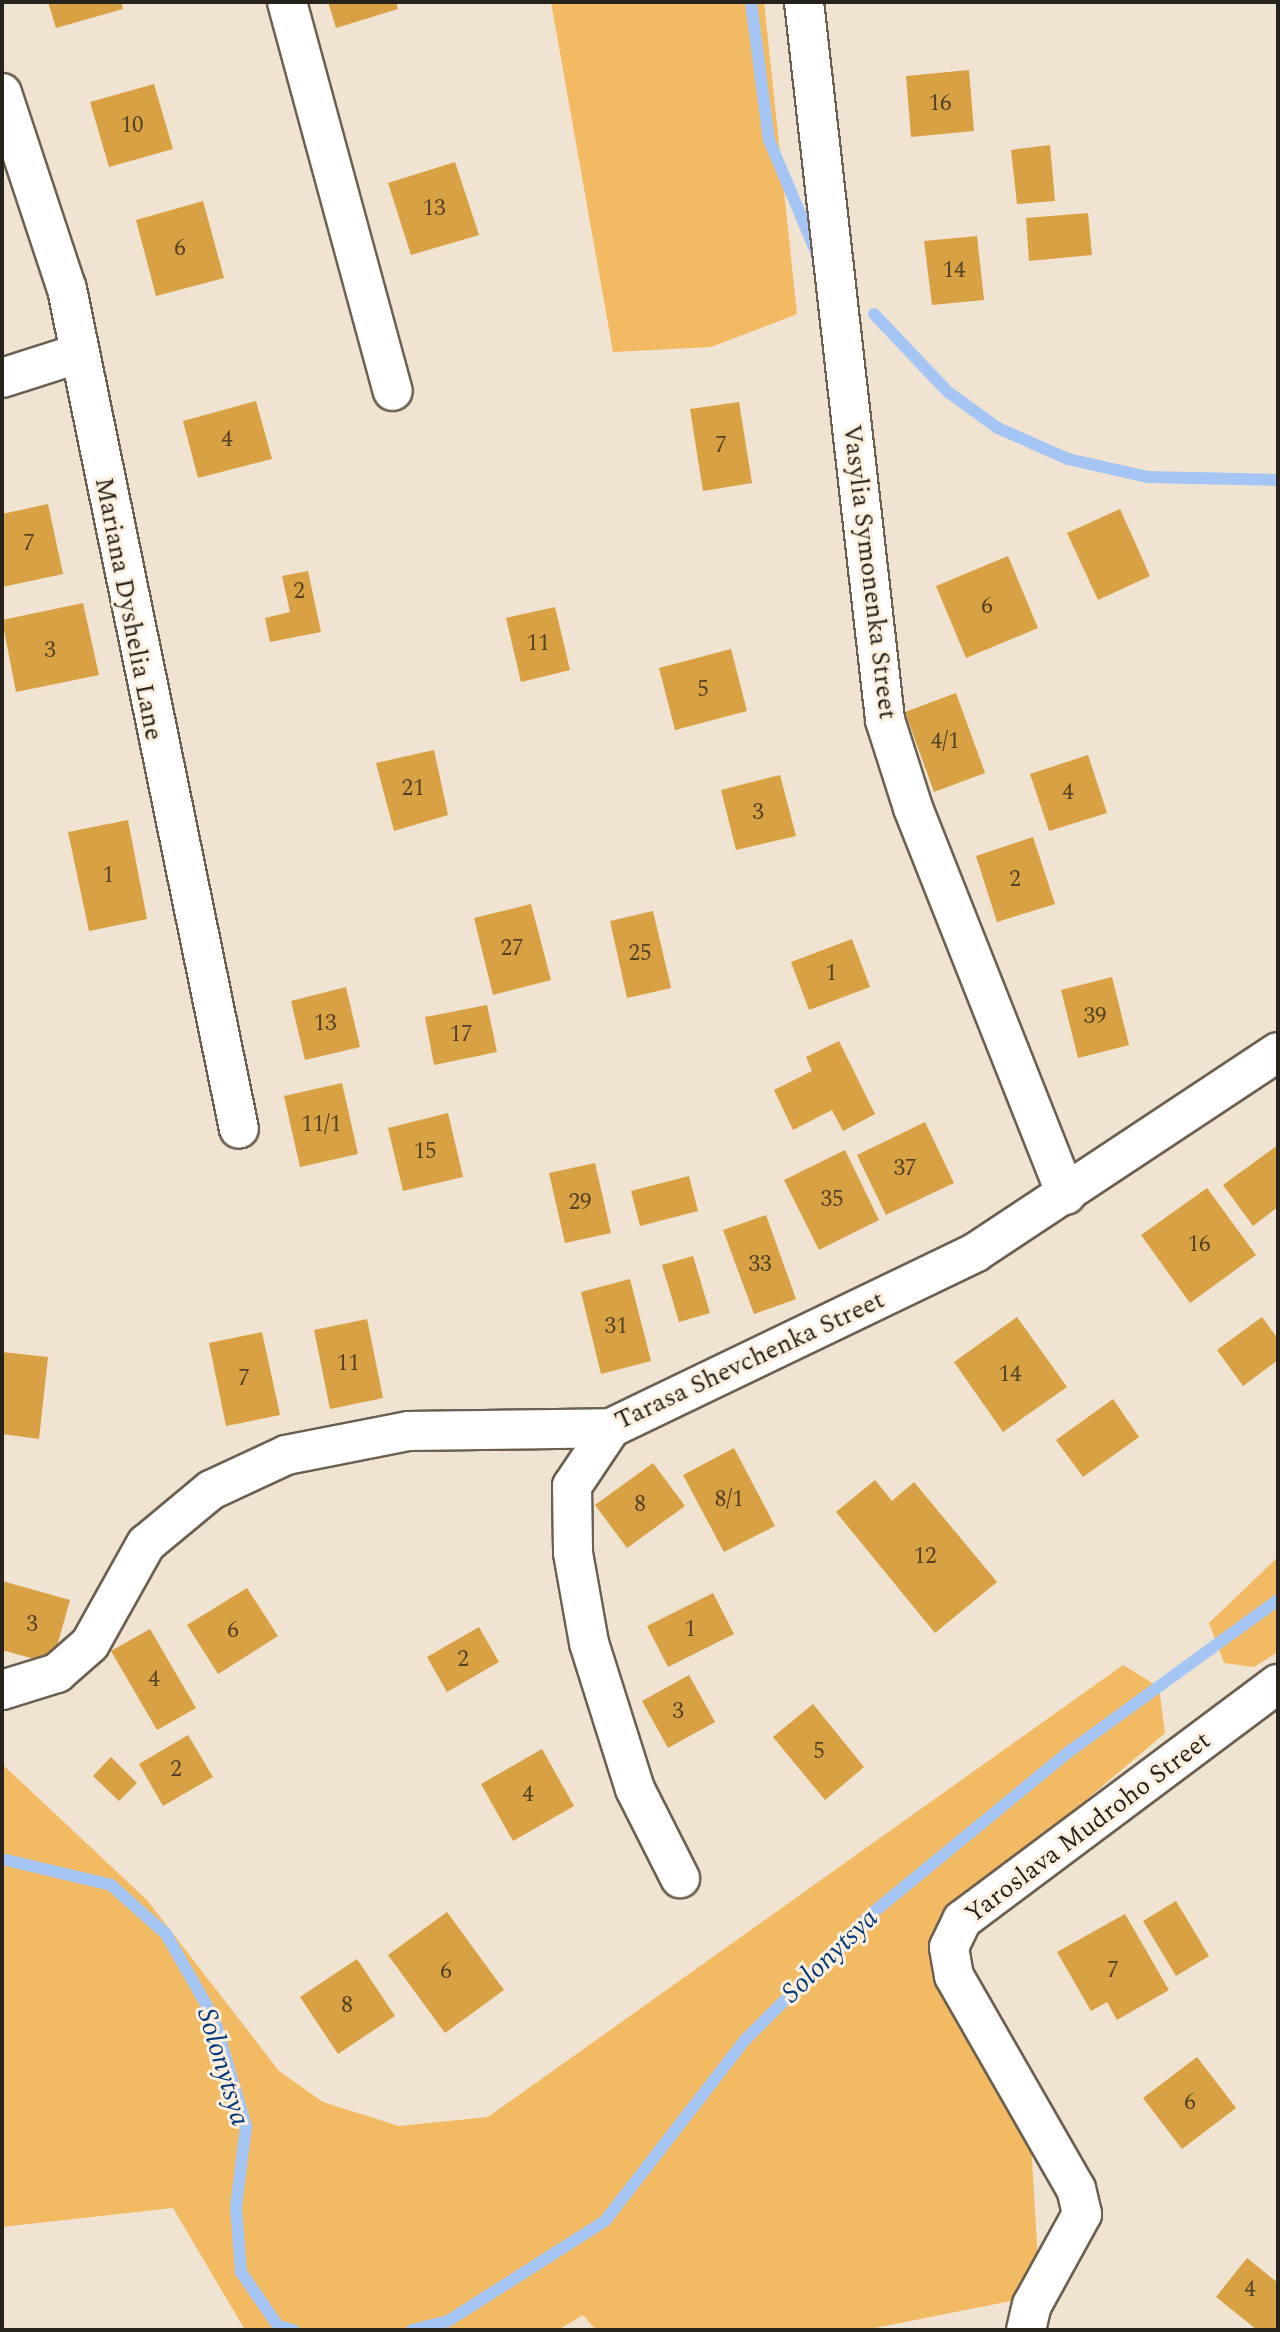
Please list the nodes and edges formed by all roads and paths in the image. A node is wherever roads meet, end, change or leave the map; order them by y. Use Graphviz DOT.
graph roads {
  1 [pos="288,2"];
  2 [pos="804,2"];
  3 [pos="2,93"];
  4 [pos="77,354"];
  5 [pos="2,378"];
  6 [pos="394,391"];
  7 [pos="1278,1052"];
  8 [pos="239,1129"];
  9 [pos="1066,1195"];
  10 [pos="611,1428"];
  11 [pos="1278,1684"];
  12 [pos="2,1690"];
  13 [pos="680,1878"];
  14 [pos="1026,2330"];
  1 -- 6 [label="street"];
  2 -- 9 [label="street, Vasylia Symonenka Street"];
  3 -- 4 [label="street, Mariana Dyshelia Lane"];
  4 -- 5 [label="street"];
  4 -- 8 [label="street, Mariana Dyshelia Lane"];
  7 -- 9 [label="street, Tarasa Shevchenka Street"];
  9 -- 10 [label="street, Tarasa Shevchenka Street"];
  10 -- 12 [label="street, Tarasa Shevchenka Street"];
  10 -- 13 [label="street"];
  11 -- 14 [label="street, Yaroslava Mudroho Street"];
}
